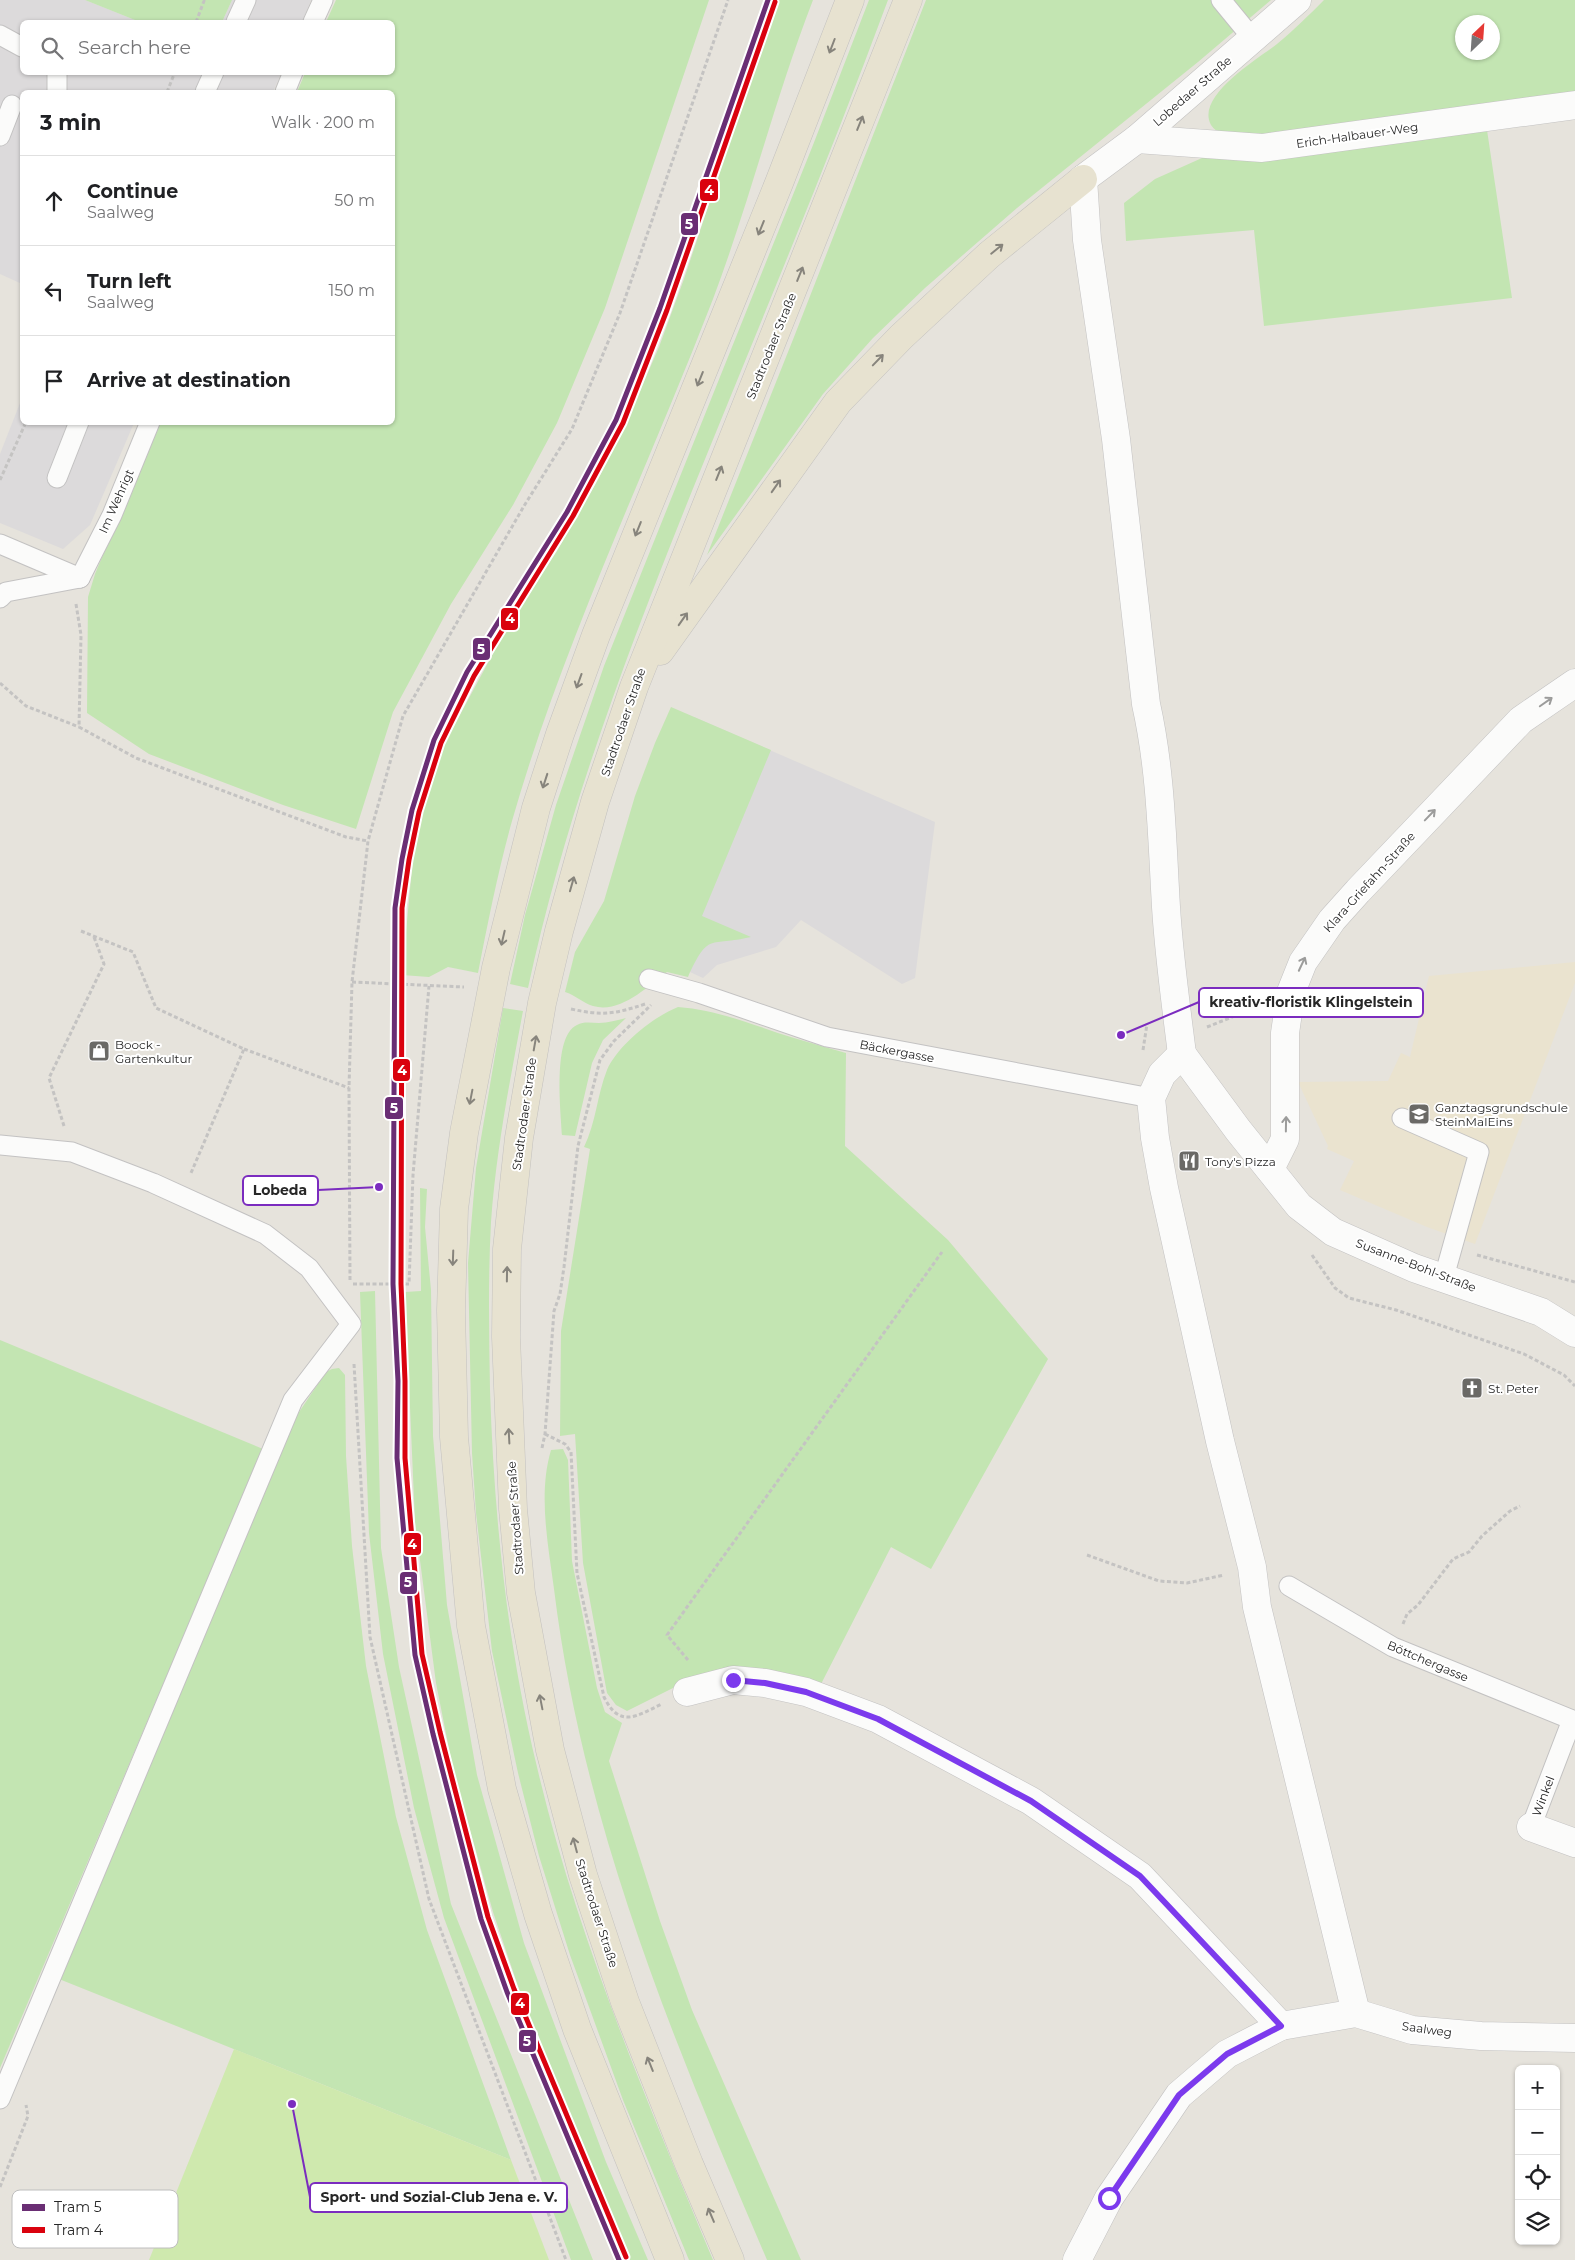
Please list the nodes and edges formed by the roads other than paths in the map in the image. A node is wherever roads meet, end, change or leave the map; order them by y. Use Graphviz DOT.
graph roads {
  1 [pos="246,0"];
  2 [pos="323,0"];
  3 [pos="850,0"];
  4 [pos="908,0"];
  5 [pos="1222,0"];
  6 [pos="1297,0"];
  7 [pos="237,20"];
  8 [pos="314,20"];
  9 [pos="0,35"];
  10 [pos="1253,39"];
  11 [pos="20,46"];
  12 [pos="57,75"];
  13 [pos="213,75"];
  14 [pos="292,75"];
  15 [pos="57,90"];
  16 [pos="206,90"];
  17 [pos="286,90"];
  18 [pos="12,104"];
  19 [pos="1575,105"];
  20 [pos="0,136"];
  21 [pos="1137,139"];
  22 [pos="1083,179"];
  23 [pos="78,425"];
  24 [pos="149,425"];
  25 [pos="57,478"];
  26 [pos="0,544"];
  27 [pos="80,578"];
  28 [pos="0,598"];
  29 [pos="1575,683"];
  30 [pos="634,687"];
  31 [pos="649,979"];
  32 [pos="1182,1054"];
  33 [pos="1151,1098"];
  34 [pos="1402,1118"];
  35 [pos="0,1145"];
  36 [pos="1270,1169"];
  37 [pos="1444,1277"];
  38 [pos="1575,1333"];
  39 [pos="1289,1586"];
  40 [pos="698,1688"];
  41 [pos="1574,1721"];
  42 [pos="1530,1827"];
  43 [pos="1575,1843"];
  44 [pos="1356,2013"];
  45 [pos="1281,2026"];
  46 [pos="1575,2038"];
  47 [pos="0,2099"];
  48 [pos="670,2260"];
  49 [pos="730,2260"];
  50 [pos="1077,2260"];
  1 -- 7 [label="lane"];
  2 -- 8 [label="lane"];
  3 -- 48 [label="main road, one-way"];
  30 -- 4 [label="main road, Stadtrodaer Straße, one-way"];
  5 -- 10 [label="lane"];
  6 -- 10 [label="street, Lobedaer Straße"];
  9 -- 11 [label="lane"];
  10 -- 21 [label="street, Lobedaer Straße"];
  12 -- 15 [label="lane"];
  13 -- 16 [label="lane"];
  14 -- 17 [label="lane"];
  18 -- 20 [label="lane"];
  19 -- 21 [label="street, Erich-Halbauer-Weg"];
  21 -- 22 [label="street, Lobedaer Straße"];
  30 -- 22 [label="main road, one-way"];
  22 -- 32 [label="street"];
  23 -- 25 [label="lane"];
  24 -- 27 [label="lane, Im Wehrigt"];
  26 -- 27 [label="lane"];
  27 -- 28 [label="lane"];
  36 -- 29 [label="street, Klara-Griefahn-Straße, one-way"];
  49 -- 30 [label="main road, Stadtrodaer Straße, one-way"];
  31 -- 33 [label="lane, Bäckergasse"];
  32 -- 33 [label="street"];
  32 -- 36 [label="street, Susanne-Bohl-Straße"];
  33 -- 44 [label="street"];
  34 -- 37 [label="lane"];
  35 -- 47 [label="lane"];
  36 -- 37 [label="street, Susanne-Bohl-Straße"];
  37 -- 38 [label="street, Susanne-Bohl-Straße"];
  39 -- 41 [label="lane, Böttchergasse"];
  40 -- 45 [label="street"];
  41 -- 42 [label="lane, Winkel"];
  42 -- 43 [label="street, Winkel"];
  44 -- 45 [label="street, Saalweg"];
  44 -- 46 [label="street, Saalweg"];
  45 -- 50 [label="street, Saalweg"];
}
